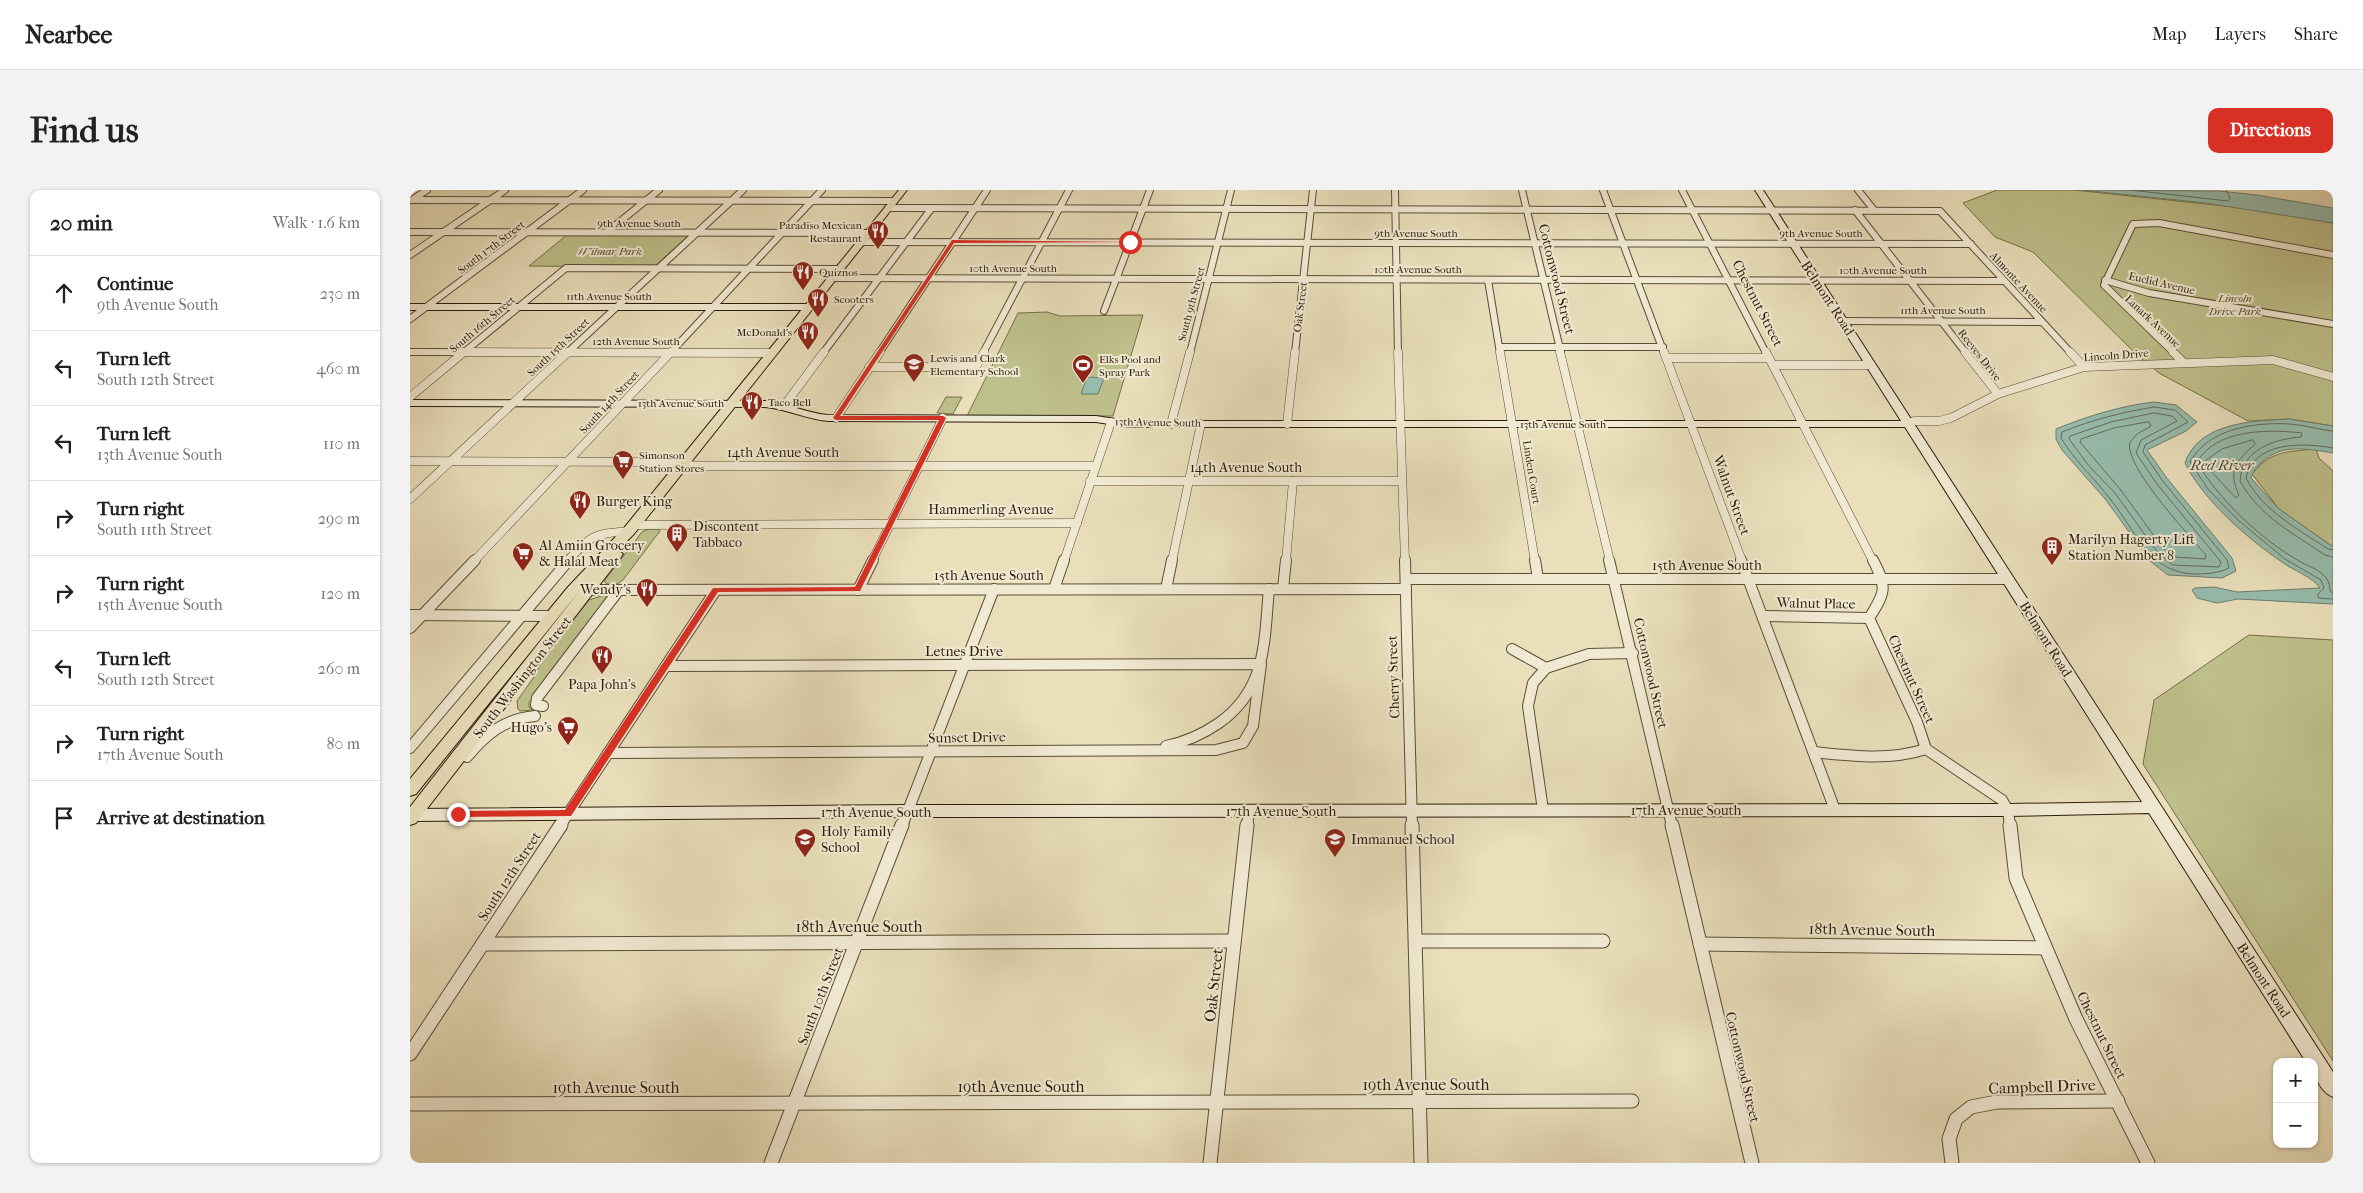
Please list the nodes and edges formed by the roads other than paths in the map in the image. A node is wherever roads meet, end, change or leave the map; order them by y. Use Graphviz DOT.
graph roads {
  1 [pos="428,190"];
  2 [pos="506,190"];
  3 [pos="583,190"];
  4 [pos="659,190"];
  5 [pos="743,190"];
  6 [pos="822,190"];
  7 [pos="904,190"];
  8 [pos="986,190"];
  9 [pos="1069,190"];
  10 [pos="1150,190"];
  11 [pos="1231,190"];
  12 [pos="1314,190"];
  13 [pos="1395,190"];
  14 [pos="1522,190"];
  15 [pos="1603,190"];
  16 [pos="1682,190"];
  17 [pos="1759,190"];
  18 [pos="1858,190"];
  19 [pos="410,201"];
  20 [pos="491,201"];
  21 [pos="570,201"];
  22 [pos="646,201"];
  23 [pos="731,201"];
  24 [pos="812,201"];
  25 [pos="891,205"];
  26 [pos="931,209"];
  27 [pos="974,209"];
  28 [pos="1059,209"];
  29 [pos="1143,209"];
  30 [pos="1226,209"];
  31 [pos="1311,209"];
  32 [pos="1395,209"];
  33 [pos="1527,210"];
  34 [pos="1611,210"];
  35 [pos="1692,210"];
  36 [pos="1772,210"];
  37 [pos="1855,210"];
  38 [pos="1874,210"];
  39 [pos="410,232"];
  40 [pos="444,232"];
  41 [pos="527,232"];
  42 [pos="606,232"];
  43 [pos="696,233"];
  44 [pos="783,233"];
  45 [pos="868,233"];
  46 [pos="907,241"];
  47 [pos="861,242"];
  48 [pos="952,242"];
  49 [pos="1041,242"];
  50 [pos="1130,242"];
  51 [pos="1219,242"];
  52 [pos="1308,242"];
  53 [pos="1396,242"];
  54 [pos="1534,243"];
  55 [pos="1623,243"];
  56 [pos="1710,243"];
  57 [pos="1792,243"];
  58 [pos="1880,243"];
  59 [pos="1971,244"];
  60 [pos="410,255"];
  61 [pos="2333,255"];
  62 [pos="658,268"];
  63 [pos="750,268"];
  64 [pos="839,268"];
  65 [pos="832,278"];
  66 [pos="880,278"];
  67 [pos="927,278"];
  68 [pos="1022,278"];
  69 [pos="1116,278"];
  70 [pos="1210,279"];
  71 [pos="1304,279"];
  72 [pos="1395,280"];
  73 [pos="1488,280"];
  74 [pos="1544,280"];
  75 [pos="1638,280"];
  76 [pos="1729,280"];
  77 [pos="1816,280"];
  78 [pos="1909,280"];
  79 [pos="2105,280"];
  80 [pos="2004,281"];
  81 [pos="410,306"];
  82 [pos="427,306"];
  83 [pos="519,307"];
  84 [pos="616,307"];
  85 [pos="713,307"];
  86 [pos="808,307"];
  87 [pos="1104,311"];
  88 [pos="410,319"];
  89 [pos="1843,321"];
  90 [pos="1942,322"];
  91 [pos="2042,322"];
  92 [pos="2333,324"];
  93 [pos="1500,347"];
  94 [pos="1560,347"];
  95 [pos="1663,348"];
  96 [pos="410,352"];
  97 [pos="568,352"];
  98 [pos="463,353"];
  99 [pos="670,353"];
  100 [pos="772,353"];
  101 [pos="1667,358"];
  102 [pos="1771,362"];
  103 [pos="2184,363"];
  104 [pos="1871,365"];
  105 [pos="869,367"];
  106 [pos="2084,367"];
  107 [pos="2333,377"];
  108 [pos="1998,394"];
  109 [pos="410,397"];
  110 [pos="410,403"];
  111 [pos="512,403"];
  112 [pos="624,403"];
  113 [pos="732,403"];
  114 [pos="780,406"];
  115 [pos="836,418"];
  116 [pos="943,418"];
  117 [pos="1111,422"];
  118 [pos="1803,423"];
  119 [pos="1171,424"];
  120 [pos="1201,424"];
  121 [pos="1287,424"];
  122 [pos="1400,424"];
  123 [pos="1512,424"];
  124 [pos="1578,424"];
  125 [pos="1691,424"];
  126 [pos="1909,424"];
  127 [pos="410,461"];
  128 [pos="451,461"];
  129 [pos="568,461"];
  130 [pos="683,463"];
  131 [pos="920,466"];
  132 [pos="1096,466"];
  133 [pos="1090,481"];
  134 [pos="1190,481"];
  135 [pos="1293,481"];
  136 [pos="1402,482"];
  137 [pos="410,499"];
  138 [pos="892,522"];
  139 [pos="1077,522"];
  140 [pos="631,528"];
  141 [pos="1615,578"];
  142 [pos="1882,578"];
  143 [pos="1538,579"];
  144 [pos="1749,579"];
  145 [pos="2008,579"];
  146 [pos="1406,584"];
  147 [pos="994,589"];
  148 [pos="1054,589"];
  149 [pos="1166,589"];
  150 [pos="1269,589"];
  151 [pos="1283,589"];
  152 [pos="573,590"];
  153 [pos="590,590"];
  154 [pos="619,590"];
  155 [pos="716,590"];
  156 [pos="858,590"];
  157 [pos="410,615"];
  158 [pos="422,615"];
  159 [pos="522,616"];
  160 [pos="551,616"];
  161 [pos="1763,616"];
  162 [pos="1869,618"];
  163 [pos="410,628"];
  164 [pos="1512,649"];
  165 [pos="1633,653"];
  166 [pos="1261,664"];
  167 [pos="965,665"];
  168 [pos="666,666"];
  169 [pos="1546,668"];
  170 [pos="544,706"];
  171 [pos="535,716"];
  172 [pos="410,748"];
  173 [pos="1926,749"];
  174 [pos="1139,750"];
  175 [pos="930,752"];
  176 [pos="1814,752"];
  177 [pos="608,753"];
  178 [pos="444,777"];
  179 [pos="410,790"];
  180 [pos="2153,807"];
  181 [pos="1412,810"];
  182 [pos="1543,810"];
  183 [pos="1669,810"];
  184 [pos="1836,810"];
  185 [pos="2008,810"];
  186 [pos="908,811"];
  187 [pos="1249,811"];
  188 [pos="568,814"];
  189 [pos="411,816"];
  190 [pos="1234,941"];
  191 [pos="1416,941"];
  192 [pos="1603,941"];
  193 [pos="857,943"];
  194 [pos="483,944"];
  195 [pos="1700,944"];
  196 [pos="2045,948"];
  197 [pos="410,1054"];
  198 [pos="2333,1088"];
  199 [pos="1632,1101"];
  200 [pos="1217,1102"];
  201 [pos="1419,1102"];
  202 [pos="2118,1102"];
  203 [pos="410,1104"];
  204 [pos="794,1104"];
  205 [pos="771,1163"];
  206 [pos="1210,1163"];
  207 [pos="1420,1163"];
  208 [pos="1752,1163"];
  209 [pos="1952,1163"];
  210 [pos="2148,1163"];
  1 -- 19 [label="street"];
  2 -- 20 [label="street"];
  3 -- 21 [label="street, South 17th Street"];
  4 -- 22 [label="street"];
  5 -- 23 [label="street, South 15th Street"];
  6 -- 24 [label="street, South 14th Street"];
  7 -- 25 [label="main road, South Washington Street"];
  8 -- 27 [label="street"];
  9 -- 28 [label="street"];
  10 -- 29 [label="street"];
  11 -- 30 [label="street, South 9th Street"];
  12 -- 31 [label="street, Oak Street"];
  13 -- 32 [label="street, Cherry Street"];
  14 -- 33 [label="street, Cottonwood Street"];
  15 -- 34 [label="street, Walnut Street"];
  16 -- 35 [label="street, Chestnut Street"];
  17 -- 36 [label="street, Belmont Road"];
  18 -- 38 [label="street"];
  19 -- 20 [label="street"];
  20 -- 21 [label="street"];
  20 -- 40 [label="street"];
  21 -- 22 [label="street"];
  21 -- 41 [label="street, South 17th Street"];
  22 -- 23 [label="street"];
  22 -- 42 [label="street"];
  23 -- 24 [label="street"];
  23 -- 43 [label="street, South 15th Street"];
  24 -- 25 [label="street"];
  24 -- 44 [label="street, South 14th Street"];
  25 -- 26 [label="street"];
  25 -- 45 [label="main road, South Washington Street"];
  26 -- 27 [label="street"];
  26 -- 46 [label="street"];
  27 -- 28 [label="street"];
  27 -- 48 [label="street"];
  28 -- 29 [label="street"];
  28 -- 49 [label="street"];
  29 -- 30 [label="street"];
  29 -- 50 [label="street"];
  30 -- 31 [label="street"];
  30 -- 51 [label="street, South 9th Street"];
  31 -- 32 [label="street"];
  31 -- 52 [label="street, Oak Street"];
  32 -- 33 [label="street"];
  32 -- 53 [label="street, Cherry Street"];
  33 -- 34 [label="street"];
  33 -- 54 [label="street, Cottonwood Street"];
  34 -- 35 [label="street"];
  34 -- 55 [label="street, Walnut Street"];
  35 -- 36 [label="street"];
  35 -- 56 [label="street, Chestnut Street"];
  36 -- 37 [label="street"];
  36 -- 57 [label="street, Belmont Road"];
  37 -- 38 [label="street"];
  37 -- 58 [label="street, Reeves Drive"];
  38 -- 59 [label="street, Almonte Avenue"];
  39 -- 40 [label="street, 9th Avenue South"];
  40 -- 41 [label="street, 9th Avenue South"];
  40 -- 60 [label="street"];
  41 -- 42 [label="street, 9th Avenue South"];
  41 -- 82 [label="street, South 17th Street"];
  42 -- 43 [label="street, 9th Avenue South"];
  43 -- 44 [label="street, 9th Avenue South"];
  43 -- 62 [label="street, South 15th Street"];
  44 -- 45 [label="street, 9th Avenue South"];
  44 -- 63 [label="street, South 14th Street"];
  45 -- 47 [label="main road, South Washington Street"];
  46 -- 47 [label="street, 9th Avenue South"];
  46 -- 48 [label="street, 9th Avenue South"];
  46 -- 66 [label="street"];
  47 -- 64 [label="main road, South Washington Street"];
  48 -- 49 [label="street, 9th Avenue South"];
  48 -- 67 [label="street"];
  49 -- 50 [label="street, 9th Avenue South"];
  49 -- 68 [label="street"];
  50 -- 51 [label="street, 9th Avenue South"];
  50 -- 69 [label="street"];
  51 -- 52 [label="street, 9th Avenue South"];
  51 -- 70 [label="street, South 9th Street"];
  52 -- 53 [label="street, 9th Avenue South"];
  52 -- 71 [label="street, Oak Street"];
  53 -- 54 [label="street, 9th Avenue South"];
  53 -- 72 [label="street, Cherry Street"];
  54 -- 55 [label="street, 9th Avenue South"];
  54 -- 74 [label="street, Cottonwood Street"];
  55 -- 56 [label="street, 9th Avenue South"];
  55 -- 75 [label="street, Walnut Street"];
  56 -- 57 [label="street, 9th Avenue South"];
  56 -- 76 [label="street, Chestnut Street"];
  57 -- 58 [label="street, 9th Avenue South"];
  57 -- 77 [label="street, Belmont Road"];
  58 -- 59 [label="street, 9th Avenue South"];
  58 -- 78 [label="street, Reeves Drive"];
  59 -- 80 [label="street, Almonte Avenue"];
  61 -- 79 [label="street"];
  62 -- 63 [label="street"];
  62 -- 83 [label="street, South 16th Street"];
  62 -- 84 [label="street, South 15th Street"];
  63 -- 64 [label="street"];
  63 -- 85 [label="street, South 14th Street"];
  64 -- 65 [label="main road, South Washington Street"];
  65 -- 66 [label="street, 10th Avenue South"];
  65 -- 86 [label="main road, South Washington Street"];
  66 -- 67 [label="street, 10th Avenue South"];
  66 -- 114 [label="street"];
  67 -- 68 [label="street, 10th Avenue South"];
  67 -- 105 [label="street"];
  68 -- 69 [label="street, 10th Avenue South"];
  68 -- 105 [label="street"];
  69 -- 70 [label="street, 10th Avenue South"];
  69 -- 87 [label="street"];
  70 -- 71 [label="street, 10th Avenue South"];
  70 -- 119 [label="street, South 9th Street"];
  71 -- 72 [label="street, 10th Avenue South"];
  71 -- 121 [label="street, Oak Street"];
  72 -- 73 [label="street, 10th Avenue South"];
  72 -- 122 [label="street, Cherry Street"];
  73 -- 74 [label="street, 10th Avenue South"];
  73 -- 93 [label="street, Linden Court"];
  74 -- 75 [label="street, 10th Avenue South"];
  74 -- 94 [label="street, Cottonwood Street"];
  75 -- 76 [label="street, 10th Avenue South"];
  75 -- 95 [label="street, Walnut Street"];
  76 -- 77 [label="street, 10th Avenue South"];
  76 -- 102 [label="street, Chestnut Street"];
  77 -- 78 [label="street, 10th Avenue South"];
  77 -- 89 [label="street, Belmont Road"];
  78 -- 80 [label="street, 10th Avenue South"];
  78 -- 90 [label="street, Reeves Drive"];
  79 -- 92 [label="street, Euclid Avenue"];
  79 -- 103 [label="street, Lanark Avenue"];
  80 -- 91 [label="street, Almonte Avenue"];
  81 -- 82 [label="street, 11th Avenue South"];
  82 -- 83 [label="street, 11th Avenue South"];
  82 -- 88 [label="street, South 17th Street"];
  83 -- 84 [label="street, 11th Avenue South"];
  83 -- 98 [label="street, South 16th Street"];
  84 -- 85 [label="street, 11th Avenue South"];
  84 -- 97 [label="street, South 15th Street"];
  85 -- 86 [label="street, 11th Avenue South"];
  85 -- 99 [label="street, South 14th Street"];
  86 -- 100 [label="main road, South Washington Street"];
  89 -- 90 [label="street, 11th Avenue South"];
  89 -- 104 [label="street, Belmont Road"];
  90 -- 91 [label="street, 11th Avenue South"];
  90 -- 108 [label="street, Reeves Drive"];
  91 -- 106 [label="street, Almonte Avenue"];
  93 -- 94 [label="street"];
  93 -- 123 [label="street, Linden Court"];
  94 -- 95 [label="street"];
  94 -- 124 [label="street, Cottonwood Street"];
  95 -- 101 [label="street, Walnut Street"];
  96 -- 98 [label="street, 12th Avenue South"];
  97 -- 98 [label="street, 12th Avenue South"];
  97 -- 99 [label="street, 12th Avenue South"];
  97 -- 111 [label="street, South 15th Street"];
  98 -- 109 [label="street, South 16th Street"];
  99 -- 100 [label="street, 12th Avenue South"];
  99 -- 112 [label="street, South 14th Street"];
  100 -- 113 [label="main road, South Washington Street"];
  101 -- 102 [label="street"];
  101 -- 125 [label="street, Walnut Street"];
  102 -- 104 [label="street"];
  102 -- 118 [label="street, Chestnut Street"];
  103 -- 106 [label="street, Lincoln Drive"];
  103 -- 107 [label="street, Lincoln Drive"];
  104 -- 126 [label="street, Belmont Road"];
  105 -- 115 [label="street"];
  106 -- 108 [label="street, Lincoln Drive"];
  108 -- 126 [label="street, Lincoln Drive"];
  110 -- 111 [label="street, 13th Avenue South"];
  111 -- 112 [label="street, 13th Avenue South"];
  111 -- 128 [label="street, South 15th Street"];
  112 -- 113 [label="street, 13th Avenue South"];
  112 -- 129 [label="street, South 14th Street"];
  113 -- 114 [label="street, 13th Avenue South"];
  113 -- 130 [label="main road, South Washington Street"];
  114 -- 115 [label="street, 13th Avenue South"];
  115 -- 116 [label="street, 13th Avenue South"];
  116 -- 117 [label="street, 13th Avenue South"];
  116 -- 131 [label="street"];
  117 -- 119 [label="street, 13th Avenue South"];
  117 -- 132 [label="street"];
  118 -- 125 [label="street, 13th Avenue South"];
  118 -- 126 [label="street, 13th Avenue South"];
  118 -- 142 [label="street, Chestnut Street"];
  119 -- 120 [label="street, 13th Avenue South"];
  120 -- 121 [label="street, 13th Avenue South"];
  120 -- 134 [label="street"];
  121 -- 122 [label="street, 13th Avenue South"];
  122 -- 123 [label="street, 13th Avenue South"];
  122 -- 136 [label="street, Cherry Street"];
  123 -- 124 [label="street, 13th Avenue South"];
  123 -- 143 [label="street, Linden Court"];
  124 -- 125 [label="street, 13th Avenue South"];
  124 -- 141 [label="street, Cottonwood Street"];
  125 -- 144 [label="street, Walnut Street"];
  126 -- 145 [label="street, Belmont Road"];
  127 -- 128 [label="street, 14th Avenue South"];
  128 -- 129 [label="street, 14th Avenue South"];
  128 -- 137 [label="street, South 15th Street"];
  129 -- 130 [label="street, 14th Avenue South"];
  129 -- 158 [label="street, South 14th Street"];
  130 -- 131 [label="street, 14th Avenue South"];
  130 -- 140 [label="main road, South Washington Street"];
  131 -- 132 [label="street, 14th Avenue South"];
  131 -- 138 [label="street"];
  132 -- 133 [label="street"];
  133 -- 134 [label="street, 14th Avenue South"];
  133 -- 139 [label="street"];
  134 -- 135 [label="street, 14th Avenue South"];
  134 -- 149 [label="street"];
  135 -- 136 [label="street, 14th Avenue South"];
  135 -- 151 [label="street"];
  136 -- 146 [label="street, Cherry Street"];
  138 -- 139 [label="street, Hammerling Avenue"];
  138 -- 140 [label="street, Hammerling Avenue"];
  138 -- 156 [label="street"];
  139 -- 148 [label="street"];
  140 -- 152 [label="main road, South Washington Street"];
  140 -- 153 [label="main road, South Washington Street"];
  140 -- 159 [label="street, Hammerling Avenue"];
  141 -- 143 [label="street, 15th Avenue South"];
  141 -- 144 [label="street, 15th Avenue South"];
  141 -- 165 [label="street, Cottonwood Street"];
  142 -- 144 [label="street, 15th Avenue South"];
  142 -- 145 [label="street, 15th Avenue South"];
  142 -- 162 [label="street"];
  143 -- 146 [label="street, 15th Avenue South"];
  144 -- 161 [label="street, Walnut Street"];
  145 -- 180 [label="street, Belmont Road"];
  146 -- 151 [label="street, 15th Avenue South"];
  146 -- 181 [label="street, Cherry Street"];
  147 -- 148 [label="street, 15th Avenue South"];
  147 -- 156 [label="street, 15th Avenue South"];
  147 -- 167 [label="street, South 10th Street"];
  148 -- 149 [label="street, 15th Avenue South"];
  149 -- 150 [label="street, 15th Avenue South"];
  150 -- 151 [label="street, 15th Avenue South"];
  150 -- 166 [label="street"];
  152 -- 153 [label="street, 15th Avenue South"];
  152 -- 160 [label="main road, South Washington Street"];
  153 -- 154 [label="street, 15th Avenue South"];
  153 -- 178 [label="main road, South Washington Street"];
  154 -- 155 [label="street, 15th Avenue South"];
  154 -- 170 [label="street"];
  155 -- 156 [label="street, 15th Avenue South"];
  155 -- 168 [label="street, South 12th Street"];
  157 -- 158 [label="street"];
  158 -- 159 [label="street"];
  158 -- 163 [label="street, South 14th Street"];
  159 -- 160 [label="street"];
  159 -- 172 [label="street, Hammerling Avenue"];
  160 -- 179 [label="main road, South Washington Street"];
  161 -- 162 [label="street, Walnut Place"];
  161 -- 176 [label="street, Walnut Street"];
  162 -- 173 [label="street, Chestnut Street"];
  164 -- 169 [label="street"];
  165 -- 169 [label="street"];
  165 -- 183 [label="street, Cottonwood Street"];
  166 -- 167 [label="street, Letnes Drive"];
  166 -- 174 [label="street"];
  166 -- 174 [label="street, Sunset Drive"];
  167 -- 168 [label="street, Letnes Drive"];
  167 -- 175 [label="street, South 10th Street"];
  168 -- 177 [label="street, South 12th Street"];
  169 -- 182 [label="street"];
  171 -- 178 [label="street"];
  173 -- 176 [label="street"];
  173 -- 185 [label="street"];
  174 -- 175 [label="street, Sunset Drive"];
  175 -- 177 [label="street, Sunset Drive"];
  175 -- 186 [label="street, South 10th Street"];
  176 -- 184 [label="street, Walnut Street"];
  177 -- 188 [label="street, South 12th Street"];
  178 -- 189 [label="main road, South Washington Street"];
  180 -- 185 [label="street, 17th Avenue South"];
  180 -- 198 [label="street, Belmont Road"];
  181 -- 182 [label="street, 17th Avenue South"];
  181 -- 187 [label="street, 17th Avenue South"];
  181 -- 191 [label="street, Cherry Street"];
  182 -- 183 [label="street, 17th Avenue South"];
  183 -- 184 [label="street, 17th Avenue South"];
  183 -- 195 [label="street, Cottonwood Street"];
  184 -- 185 [label="street, 17th Avenue South"];
  185 -- 196 [label="street, Chestnut Street"];
  186 -- 187 [label="street, 17th Avenue South"];
  186 -- 188 [label="street, 17th Avenue South"];
  186 -- 193 [label="street, South 10th Street"];
  187 -- 190 [label="street, Oak Street"];
  188 -- 189 [label="street, 17th Avenue South"];
  188 -- 194 [label="street, South 12th Street"];
  190 -- 193 [label="street, 18th Avenue South"];
  190 -- 200 [label="street, Oak Street"];
  191 -- 192 [label="street"];
  191 -- 201 [label="street, Cherry Street"];
  193 -- 194 [label="street, 18th Avenue South"];
  193 -- 204 [label="street, South 10th Street"];
  194 -- 197 [label="street, South 12th Street"];
  195 -- 196 [label="street, 18th Avenue South"];
  195 -- 208 [label="street, Cottonwood Street"];
  196 -- 202 [label="street, Chestnut Street"];
  199 -- 201 [label="street, 19th Avenue South"];
  200 -- 201 [label="street, 19th Avenue South"];
  200 -- 204 [label="street, 19th Avenue South"];
  200 -- 206 [label="street, Oak Street"];
  201 -- 207 [label="street, Cherry Street"];
  202 -- 209 [label="street, Campbell Drive"];
  202 -- 210 [label="street, Chestnut Street"];
  203 -- 204 [label="street, 19th Avenue South"];
  204 -- 205 [label="street, South 10th Street"];
}
